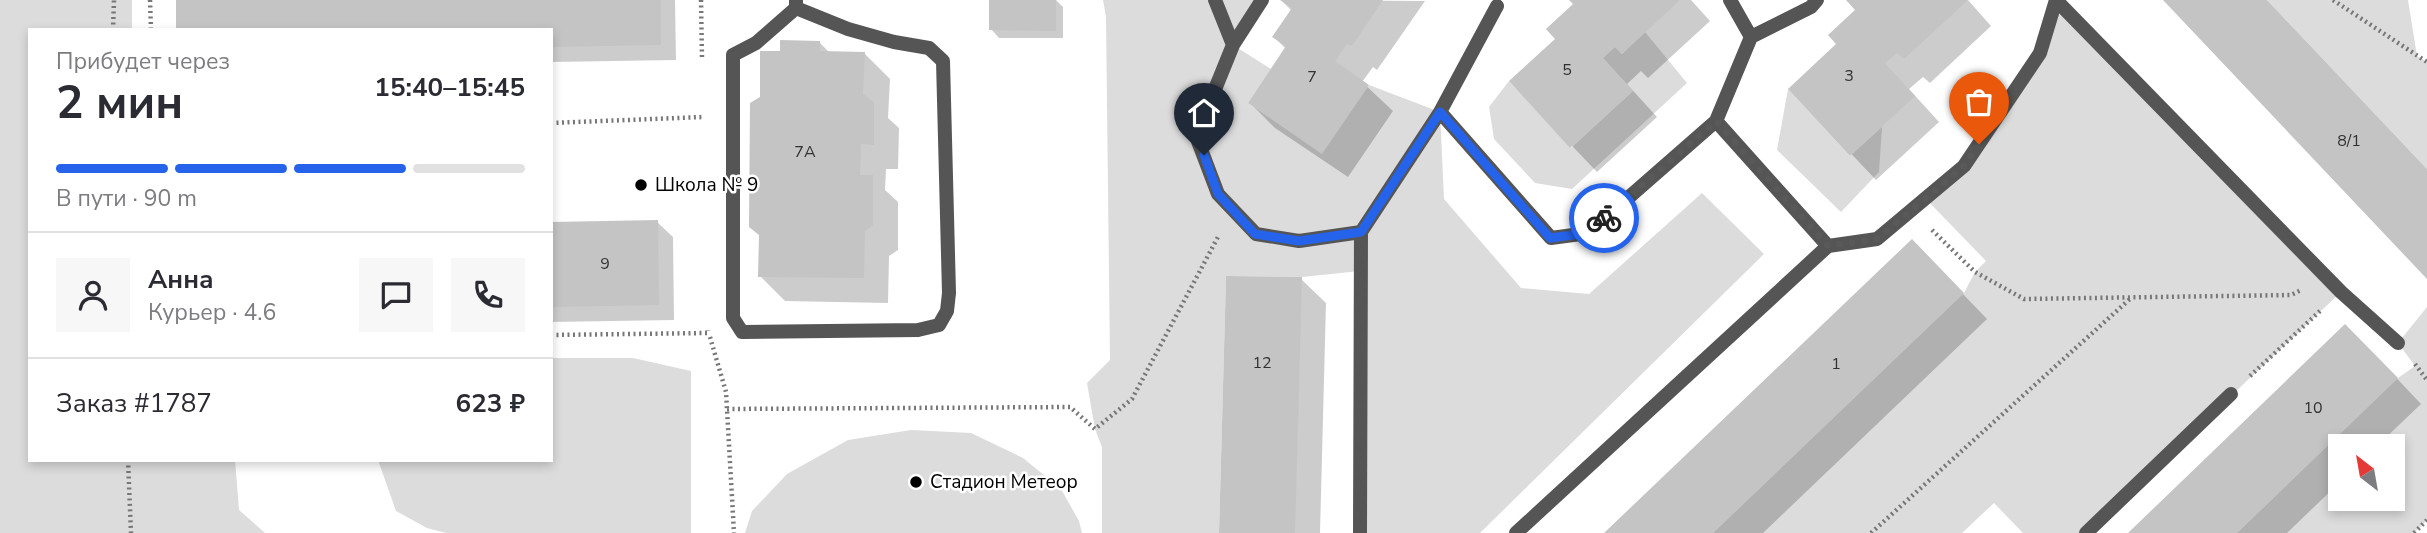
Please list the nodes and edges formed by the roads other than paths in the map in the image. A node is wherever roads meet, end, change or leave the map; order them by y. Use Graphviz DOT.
graph roads {
  1 [pos="1215,0"];
  2 [pos="1262,0"];
  3 [pos="1730,0"];
  4 [pos="1817,0"];
  5 [pos="1497,2"];
  6 [pos="796,4"];
  7 [pos="1751,37"];
  8 [pos="1233,45"];
  9 [pos="1440,112"];
  10 [pos="1716,121"];
  11 [pos="1361,232"];
  12 [pos="1828,246"];
  13 [pos="2398,343"];
  14 [pos="2231,394"];
  15 [pos="1360,533"];
  16 [pos="1516,533"];
  17 [pos="2086,533"];
  1 -- 8 [label="lane"];
  2 -- 8 [label="lane"];
  3 -- 7 [label="lane"];
  4 -- 7 [label="lane"];
  5 -- 9 [label="lane"];
  6 -- 6 [label="lane"];
  7 -- 10 [label="lane"];
  8 -- 11 [label="lane"];
  9 -- 10 [label="lane"];
  9 -- 11 [label="lane"];
  10 -- 12 [label="lane"];
  11 -- 15 [label="lane"];
  12 -- 13 [label="lane"];
  12 -- 16 [label="lane"];
  14 -- 17 [label="lane"];
}
